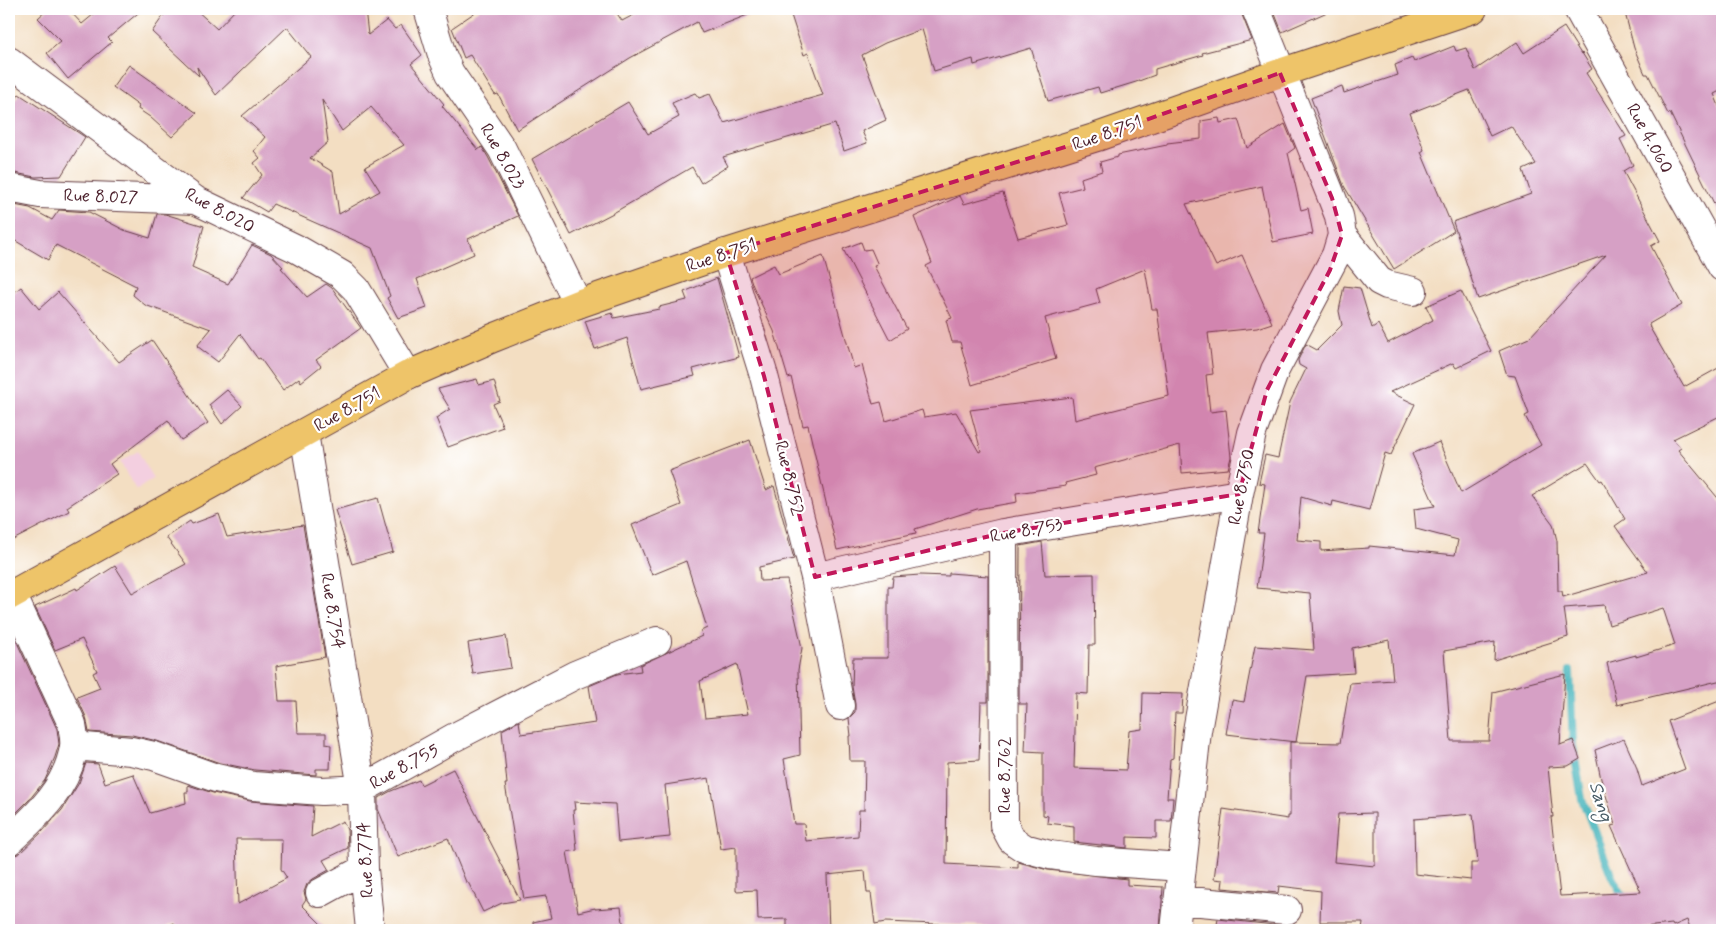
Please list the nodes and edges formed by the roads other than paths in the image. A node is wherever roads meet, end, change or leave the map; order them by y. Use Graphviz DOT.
graph roads {
  1 [pos="428,9"];
  2 [pos="1256,9"];
  3 [pos="1473,9"];
  4 [pos="1578,9"];
  5 [pos="9,61"];
  6 [pos="1280,72"];
  7 [pos="9,188"];
  8 [pos="195,200"];
  9 [pos="1342,235"];
  10 [pos="726,253"];
  11 [pos="1722,267"];
  12 [pos="1413,291"];
  13 [pos="578,304"];
  14 [pos="408,375"];
  15 [pos="304,433"];
  16 [pos="1239,494"];
  17 [pos="1003,533"];
  18 [pos="815,577"];
  19 [pos="10,595"];
  20 [pos="657,640"];
  21 [pos="840,706"];
  22 [pos="74,746"];
  23 [pos="362,789"];
  24 [pos="9,841"];
  25 [pos="1182,867"];
  26 [pos="364,869"];
  27 [pos="320,893"];
  28 [pos="1179,900"];
  29 [pos="1287,910"];
  30 [pos="370,930"];
  31 [pos="1175,930"];
  1 -- 13 [label="street, Rue 8.023"];
  2 -- 6 [label="street, Rue 8.750"];
  3 -- 6 [label="main road, Rue 8.751"];
  4 -- 11 [label="street, Rue 4.060"];
  5 -- 8 [label="street, Rue 8.020"];
  6 -- 9 [label="street, Rue 8.750"];
  6 -- 10 [label="main road, Rue 8.751"];
  7 -- 8 [label="street, Rue 8.027"];
  8 -- 14 [label="street, Rue 8.020"];
  9 -- 12 [label="street"];
  9 -- 16 [label="street, Rue 8.750"];
  10 -- 13 [label="main road, Rue 8.751"];
  10 -- 18 [label="street, Rue 8.752"];
  13 -- 14 [label="main road, Rue 8.751"];
  14 -- 15 [label="main road, Rue 8.751"];
  15 -- 19 [label="main road, Rue 8.751"];
  15 -- 23 [label="street, Rue 8.754"];
  16 -- 17 [label="street, Rue 8.753"];
  16 -- 25 [label="street, Rue 8.750"];
  17 -- 18 [label="street, Rue 8.753"];
  17 -- 25 [label="street, Rue 8.762"];
  18 -- 21 [label="street, Rue 8.752"];
  19 -- 22 [label="street"];
  20 -- 23 [label="street, Rue 8.755"];
  22 -- 23 [label="street, Rue 8.755"];
  22 -- 24 [label="street"];
  23 -- 26 [label="street, Rue 8.774"];
  25 -- 28 [label="street, Rue 8.750"];
  26 -- 27 [label="street"];
  26 -- 30 [label="street, Rue 8.774"];
  28 -- 29 [label="street"];
  28 -- 31 [label="street, Rue 8.750"];
}
